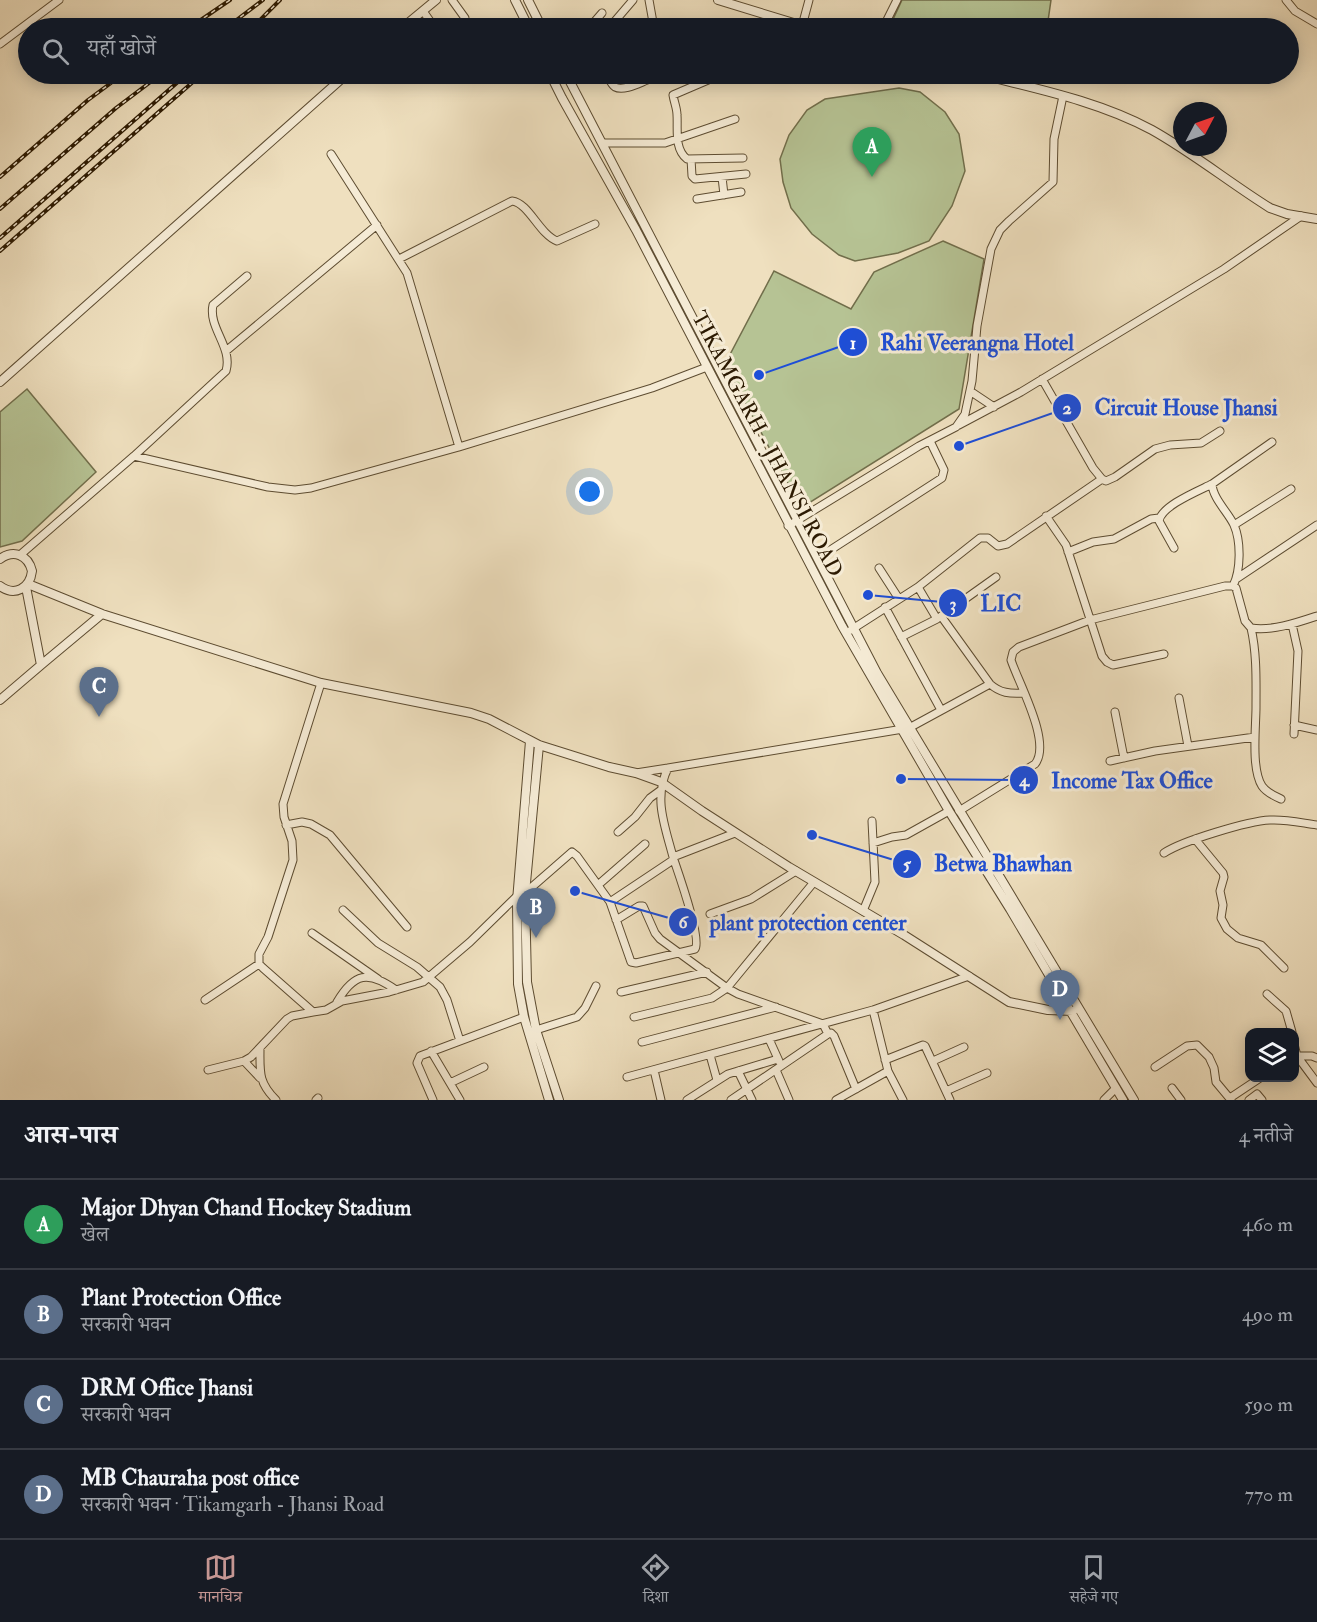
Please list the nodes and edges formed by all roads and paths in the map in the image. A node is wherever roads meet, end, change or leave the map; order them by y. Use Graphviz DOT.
graph roads {
  1 [pos="59,0"];
  2 [pos="436,0"];
  3 [pos="452,0"];
  4 [pos="515,0"];
  5 [pos="528,0"];
  6 [pos="633,0"];
  7 [pos="650,0"];
  8 [pos="718,0"];
  9 [pos="809,0"];
  10 [pos="897,0"];
  11 [pos="1286,0"];
  12 [pos="731,2"];
  13 [pos="423,11"];
  14 [pos="602,13"];
  15 [pos="35,18"];
  16 [pos="414,18"];
  17 [pos="428,18"];
  18 [pos="465,18"];
  19 [pos="524,18"];
  20 [pos="537,18"];
  21 [pos="598,18"];
  22 [pos="618,18"];
  23 [pos="653,18"];
  24 [pos="779,18"];
  25 [pos="807,18"];
  26 [pos="888,18"];
  27 [pos="1317,24"];
  28 [pos="18,31"];
  29 [pos="0,44"];
  30 [pos="337,84"];
  31 [pos="556,84"];
  32 [pos="573,84"];
  33 [pos="612,84"];
  34 [pos="636,84"];
  35 [pos="699,84"];
  36 [pos="1017,84"];
  37 [pos="1063,96"];
  38 [pos="735,119"];
  39 [pos="677,139"];
  40 [pos="604,143"];
  41 [pos="331,154"];
  42 [pos="743,158"];
  43 [pos="691,159"];
  44 [pos="746,174"];
  45 [pos="722,177"];
  46 [pos="741,192"];
  47 [pos="724,195"];
  48 [pos="698,199"];
  49 [pos="1301,216"];
  50 [pos="1317,219"];
  51 [pos="594,224"];
  52 [pos="377,225"];
  53 [pos="399,259"];
  54 [pos="247,276"];
  55 [pos="691,314"];
  56 [pos="681,319"];
  57 [pos="226,351"];
  58 [pos="707,367"];
  59 [pos="1042,379"];
  60 [pos="0,382"];
  61 [pos="970,391"];
  62 [pos="994,406"];
  63 [pos="957,427"];
  64 [pos="1220,430"];
  65 [pos="930,441"];
  66 [pos="1272,442"];
  67 [pos="459,447"];
  68 [pos="134,456"];
  69 [pos="1102,479"];
  70 [pos="1212,484"];
  71 [pos="1290,489"];
  72 [pos="1046,516"];
  73 [pos="1159,518"];
  74 [pos="798,519"];
  75 [pos="788,525"];
  76 [pos="1234,525"];
  77 [pos="1317,525"];
  78 [pos="1174,548"];
  79 [pos="1068,552"];
  80 [pos="20,555"];
  81 [pos="818,558"];
  82 [pos="0,559"];
  83 [pos="879,568"];
  84 [pos="996,577"];
  85 [pos="1235,582"];
  86 [pos="27,585"];
  87 [pos="0,586"];
  88 [pos="918,587"];
  89 [pos="899,599"];
  90 [pos="885,607"];
  91 [pos="102,614"];
  92 [pos="1317,616"];
  93 [pos="939,617"];
  94 [pos="1090,620"];
  95 [pos="1292,624"];
  96 [pos="1251,628"];
  97 [pos="850,630"];
  98 [pos="902,637"];
  99 [pos="1164,654"];
  100 [pos="41,665"];
  101 [pos="321,683"];
  102 [pos="990,684"];
  103 [pos="1024,693"];
  104 [pos="1179,698"];
  105 [pos="0,700"];
  106 [pos="941,710"];
  107 [pos="1115,712"];
  108 [pos="1294,725"];
  109 [pos="905,728"];
  110 [pos="1317,730"];
  111 [pos="1293,734"];
  112 [pos="1255,737"];
  113 [pos="530,741"];
  114 [pos="539,746"];
  115 [pos="1188,746"];
  116 [pos="1124,758"];
  117 [pos="1110,761"];
  118 [pos="668,768"];
  119 [pos="636,773"];
  120 [pos="661,786"];
  121 [pos="1281,799"];
  122 [pos="949,811"];
  123 [pos="959,811"];
  124 [pos="872,821"];
  125 [pos="286,825"];
  126 [pos="1317,825"];
  127 [pos="964,827"];
  128 [pos="618,832"];
  129 [pos="735,833"];
  130 [pos="1195,839"];
  131 [pos="873,843"];
  132 [pos="645,844"];
  133 [pos="1164,853"];
  134 [pos="673,859"];
  135 [pos="795,871"];
  136 [pos="814,882"];
  137 [pos="598,885"];
  138 [pos="522,894"];
  139 [pos="610,902"];
  140 [pos="343,910"];
  141 [pos="863,911"];
  142 [pos="710,914"];
  143 [pos="616,920"];
  144 [pos="407,927"];
  145 [pos="312,933"];
  146 [pos="678,952"];
  147 [pos="259,964"];
  148 [pos="1284,968"];
  149 [pos="707,972"];
  150 [pos="969,976"];
  151 [pos="430,978"];
  152 [pos="378,979"];
  153 [pos="596,986"];
  154 [pos="727,988"];
  155 [pos="396,990"];
  156 [pos="621,992"];
  157 [pos="1267,994"];
  158 [pos="205,1000"];
  159 [pos="336,1005"];
  160 [pos="776,1007"];
  161 [pos="873,1010"];
  162 [pos="1074,1010"];
  163 [pos="314,1012"];
  164 [pos="524,1017"];
  165 [pos="634,1017"];
  166 [pos="823,1024"];
  167 [pos="1291,1028"];
  168 [pos="536,1030"];
  169 [pos="828,1034"];
  170 [pos="769,1039"];
  171 [pos="460,1041"];
  172 [pos="642,1042"];
  173 [pos="964,1047"];
  174 [pos="260,1048"];
  175 [pos="431,1051"];
  176 [pos="710,1055"];
  177 [pos="1299,1056"];
  178 [pos="1317,1058"];
  179 [pos="885,1060"];
  180 [pos="1299,1060"];
  181 [pos="244,1061"];
  182 [pos="933,1061"];
  183 [pos="778,1065"];
  184 [pos="484,1067"];
  185 [pos="1155,1067"];
  186 [pos="208,1070"];
  187 [pos="654,1070"];
  188 [pos="738,1071"];
  189 [pos="888,1071"];
  190 [pos="987,1073"];
  191 [pos="551,1075"];
  192 [pos="627,1077"];
  193 [pos="260,1078"];
  194 [pos="542,1078"];
  195 [pos="717,1080"];
  196 [pos="1253,1082"];
  197 [pos="450,1083"];
  198 [pos="1317,1083"];
  199 [pos="1116,1088"];
  200 [pos="1172,1088"];
  201 [pos="747,1089"];
  202 [pos="856,1089"];
  203 [pos="946,1091"];
  204 [pos="547,1099"];
  205 [pos="1230,1099"];
  206 [pos="276,1100"];
  207 [pos="433,1100"];
  208 [pos="460,1100"];
  209 [pos="559,1100"];
  210 [pos="661,1100"];
  211 [pos="687,1100"];
  212 [pos="731,1100"];
  213 [pos="752,1100"];
  214 [pos="789,1100"];
  215 [pos="836,1100"];
  216 [pos="903,1100"];
  217 [pos="950,1100"];
  218 [pos="1104,1100"];
  219 [pos="1123,1100"];
  220 [pos="1134,1100"];
  221 [pos="1181,1100"];
  222 [pos="1249,1100"];
  223 [pos="1262,1100"];
  1 -- 15 [label="street"];
  2 -- 13 [label="street"];
  3 -- 18 [label="street"];
  4 -- 19 [label="street"];
  5 -- 20 [label="street"];
  6 -- 22 [label="street"];
  7 -- 23 [label="street"];
  8 -- 12 [label="street"];
  9 -- 25 [label="street"];
  10 -- 26 [label="street"];
  11 -- 27 [label="street"];
  12 -- 24 [label="street"];
  13 -- 16 [label="street"];
  13 -- 17 [label="street"];
  14 -- 21 [label="street"];
  28 -- 29 [label="street"];
  30 -- 60 [label="street"];
  31 -- 56 [label="street, TIKAMGARH - JHANSI ROAD"];
  32 -- 40 [label="street, TIKAMGARH - JHANSI ROAD"];
  33 -- 34 [label="street"];
  35 -- 39 [label="street"];
  36 -- 37 [label="street"];
  37 -- 49 [label="street"];
  37 -- 61 [label="street"];
  38 -- 39 [label="street"];
  39 -- 40 [label="street"];
  39 -- 43 [label="street"];
  40 -- 55 [label="street, TIKAMGARH - JHANSI ROAD"];
  41 -- 52 [label="street"];
  42 -- 43 [label="street"];
  43 -- 45 [label="street"];
  44 -- 45 [label="street"];
  45 -- 47 [label="street"];
  46 -- 47 [label="street"];
  47 -- 48 [label="street"];
  49 -- 50 [label="street"];
  49 -- 59 [label="street"];
  51 -- 53 [label="street"];
  52 -- 53 [label="street"];
  52 -- 57 [label="street"];
  53 -- 67 [label="street"];
  54 -- 57 [label="street"];
  55 -- 56 [label="street"];
  55 -- 74 [label="street, TIKAMGARH - JHANSI ROAD"];
  56 -- 58 [label="street, TIKAMGARH - JHANSI ROAD"];
  57 -- 68 [label="street"];
  58 -- 67 [label="street"];
  58 -- 75 [label="street, TIKAMGARH - JHANSI ROAD"];
  59 -- 62 [label="street"];
  59 -- 69 [label="street"];
  61 -- 62 [label="street"];
  61 -- 63 [label="street"];
  62 -- 63 [label="street"];
  63 -- 65 [label="street"];
  64 -- 69 [label="street"];
  65 -- 74 [label="street"];
  65 -- 81 [label="street"];
  66 -- 70 [label="street"];
  67 -- 68 [label="street"];
  68 -- 80 [label="street"];
  69 -- 72 [label="street"];
  70 -- 73 [label="street"];
  70 -- 76 [label="street"];
  71 -- 76 [label="street"];
  72 -- 79 [label="street"];
  72 -- 88 [label="street"];
  73 -- 78 [label="street"];
  73 -- 79 [label="street"];
  74 -- 75 [label="street"];
  74 -- 81 [label="street, TIKAMGARH - JHANSI ROAD"];
  75 -- 97 [label="street, TIKAMGARH - JHANSI ROAD"];
  76 -- 85 [label="street"];
  77 -- 85 [label="street"];
  79 -- 94 [label="street"];
  80 -- 82 [label="street"];
  80 -- 86 [label="street"];
  81 -- 97 [label="street, TIKAMGARH - JHANSI ROAD"];
  83 -- 89 [label="street"];
  84 -- 93 [label="street"];
  85 -- 94 [label="street"];
  85 -- 96 [label="street"];
  86 -- 87 [label="street"];
  86 -- 91 [label="street"];
  86 -- 100 [label="street"];
  88 -- 89 [label="street"];
  88 -- 93 [label="street"];
  89 -- 90 [label="street"];
  90 -- 97 [label="street"];
  90 -- 98 [label="street"];
  91 -- 100 [label="street"];
  91 -- 101 [label="street"];
  92 -- 95 [label="street"];
  93 -- 98 [label="street"];
  93 -- 102 [label="street"];
  94 -- 99 [label="street"];
  94 -- 103 [label="street"];
  95 -- 96 [label="street"];
  95 -- 108 [label="street"];
  96 -- 112 [label="street"];
  97 -- 109 [label="street, TIKAMGARH - JHANSI ROAD"];
  98 -- 106 [label="street"];
  100 -- 105 [label="street"];
  101 -- 113 [label="street"];
  101 -- 125 [label="street"];
  102 -- 103 [label="street"];
  102 -- 106 [label="street"];
  103 -- 123 [label="street"];
  104 -- 115 [label="street"];
  106 -- 109 [label="street"];
  107 -- 116 [label="street"];
  108 -- 110 [label="street"];
  108 -- 111 [label="street"];
  109 -- 118 [label="street"];
  109 -- 122 [label="street, TIKAMGARH - JHANSI ROAD"];
  109 -- 123 [label="street, TIKAMGARH - JHANSI ROAD"];
  112 -- 115 [label="street"];
  112 -- 121 [label="street"];
  113 -- 114 [label="street"];
  113 -- 138 [label="street"];
  114 -- 119 [label="street"];
  114 -- 138 [label="street"];
  115 -- 116 [label="street"];
  116 -- 117 [label="street"];
  118 -- 119 [label="street"];
  118 -- 120 [label="street"];
  119 -- 120 [label="street"];
  120 -- 128 [label="street"];
  120 -- 129 [label="street"];
  120 -- 134 [label="street"];
  122 -- 127 [label="street, TIKAMGARH - JHANSI ROAD"];
  122 -- 131 [label="street"];
  123 -- 127 [label="street, TIKAMGARH - JHANSI ROAD"];
  124 -- 131 [label="street"];
  125 -- 144 [label="street"];
  125 -- 147 [label="street"];
  126 -- 130 [label="street"];
  127 -- 162 [label="street, TIKAMGARH - JHANSI ROAD"];
  129 -- 134 [label="street"];
  129 -- 135 [label="street"];
  130 -- 133 [label="street"];
  130 -- 148 [label="street"];
  131 -- 141 [label="street"];
  132 -- 137 [label="street"];
  134 -- 139 [label="street"];
  134 -- 146 [label="street"];
  135 -- 136 [label="street"];
  135 -- 142 [label="street"];
  136 -- 141 [label="street"];
  136 -- 154 [label="street"];
  137 -- 138 [label="street"];
  137 -- 139 [label="street"];
  138 -- 151 [label="street"];
  138 -- 164 [label="street"];
  138 -- 168 [label="street"];
  139 -- 143 [label="street"];
  140 -- 151 [label="street"];
  141 -- 150 [label="street"];
  143 -- 146 [label="street"];
  143 -- 146 [label="street"];
  145 -- 152 [label="street"];
  146 -- 149 [label="street"];
  147 -- 158 [label="street"];
  147 -- 163 [label="street"];
  149 -- 154 [label="street"];
  149 -- 156 [label="street"];
  150 -- 161 [label="street"];
  150 -- 162 [label="street"];
  151 -- 155 [label="street"];
  151 -- 171 [label="street"];
  152 -- 155 [label="street"];
  152 -- 159 [label="street"];
  153 -- 168 [label="street"];
  154 -- 160 [label="street"];
  154 -- 165 [label="street"];
  155 -- 159 [label="street"];
  157 -- 167 [label="street"];
  159 -- 163 [label="street"];
  160 -- 166 [label="street"];
  160 -- 172 [label="street"];
  161 -- 166 [label="street"];
  161 -- 179 [label="street"];
  162 -- 199 [label="street"];
  162 -- 220 [label="street"];
  163 -- 174 [label="street"];
  164 -- 171 [label="street"];
  164 -- 194 [label="street"];
  166 -- 169 [label="street"];
  166 -- 170 [label="street"];
  168 -- 191 [label="street"];
  169 -- 183 [label="street"];
  169 -- 202 [label="street"];
  170 -- 176 [label="street"];
  170 -- 183 [label="street"];
  171 -- 175 [label="street"];
  173 -- 182 [label="street"];
  174 -- 181 [label="street"];
  174 -- 193 [label="street"];
  175 -- 197 [label="street"];
  175 -- 207 [label="street"];
  176 -- 187 [label="street"];
  176 -- 195 [label="street"];
  177 -- 178 [label="street"];
  179 -- 182 [label="street"];
  179 -- 189 [label="street"];
  180 -- 198 [label="street"];
  181 -- 186 [label="street"];
  181 -- 193 [label="street"];
  182 -- 203 [label="street"];
  183 -- 188 [label="street"];
  183 -- 201 [label="street"];
  183 -- 214 [label="street"];
  184 -- 197 [label="street"];
  185 -- 205 [label="street"];
  187 -- 192 [label="street"];
  187 -- 210 [label="street"];
  188 -- 195 [label="street"];
  188 -- 201 [label="street"];
  189 -- 202 [label="street"];
  189 -- 216 [label="street"];
  190 -- 203 [label="street"];
  191 -- 194 [label="street"];
  191 -- 209 [label="street"];
  193 -- 206 [label="street"];
  194 -- 204 [label="street"];
  195 -- 211 [label="street"];
  196 -- 205 [label="street"];
  197 -- 208 [label="street"];
  199 -- 218 [label="street"];
  199 -- 219 [label="street"];
  200 -- 221 [label="street"];
  201 -- 212 [label="street"];
  201 -- 213 [label="street"];
  202 -- 215 [label="street"];
  203 -- 217 [label="street"];
  222 -- 223 [label="street"];
}
